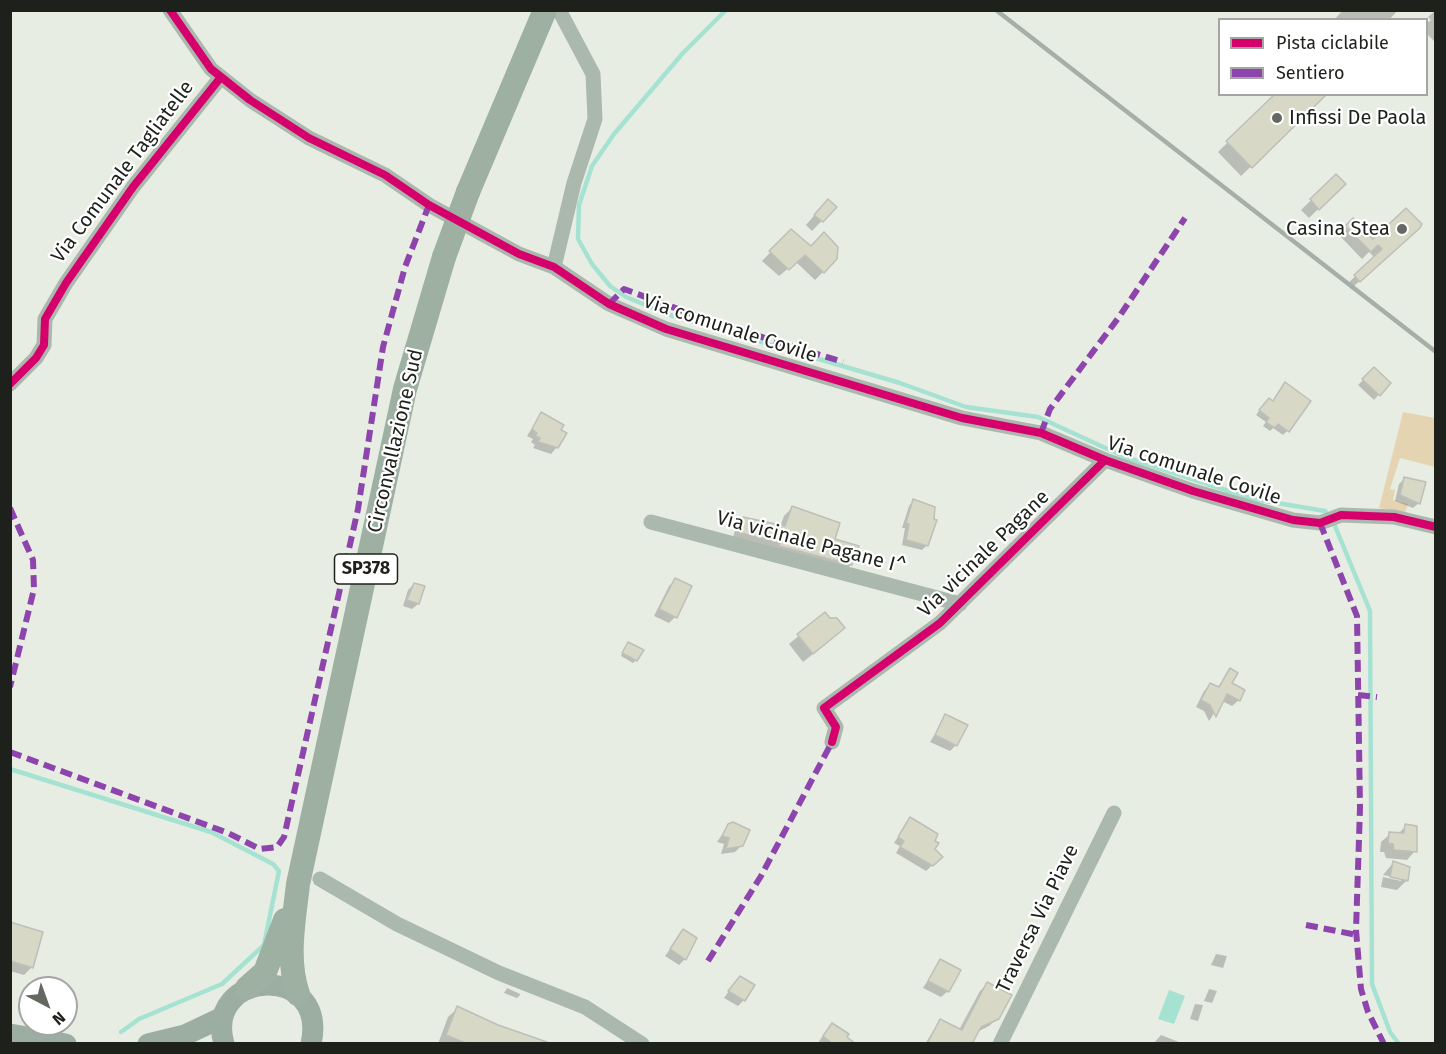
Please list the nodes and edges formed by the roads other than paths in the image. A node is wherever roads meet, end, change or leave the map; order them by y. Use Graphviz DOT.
graph roads {
  1 [pos="170,10"];
  2 [pos="545,10"];
  3 [pos="559,10"];
  4 [pos="221,77"];
  5 [pos="554,267"];
  6 [pos="10,384"];
  7 [pos="1105,460"];
  8 [pos="651,522"];
  9 [pos="1436,527"];
  10 [pos="960,604"];
  11 [pos="832,742"];
  12 [pos="1114,813"];
  13 [pos="309,881"];
  14 [pos="247,988"];
  15 [pos="298,994"];
  16 [pos="223,1017"];
  17 [pos="10,1034"];
  18 [pos="66,1044"];
  19 [pos="148,1044"];
  20 [pos="224,1044"];
  21 [pos="311,1044"];
  22 [pos="642,1044"];
  23 [pos="1000,1044"];
  1 -- 4 [label="street, Via comunale Covile"];
  2 -- 13 [label="main road, Circonvallazione Sud / SP378, bridge"];
  3 -- 5 [label="street"];
  4 -- 5 [label="street, Via comunale Covile"];
  4 -- 6 [label="street, Via Comunale Tagliatelle"];
  5 -- 7 [label="street, Via comunale Covile"];
  7 -- 9 [label="street, Via comunale Covile"];
  7 -- 10 [label="street, Via vicinale Pagane"];
  8 -- 10 [label="street, Via vicinale Pagane I^"];
  10 -- 11 [label="street, Via vicinale Pagane"];
  12 -- 23 [label="street, Traversa Via Piave"];
  13 -- 14 [label="main road, SP378"];
  13 -- 15 [label="main road, Circonvallazione Sud / SP378"];
  13 -- 22 [label="street"];
  14 -- 15 [label="main road"];
  14 -- 16 [label="main road, SP378"];
  15 -- 21 [label="main road, Circonvallazione Sud / SP378"];
  16 -- 19 [label="main road"];
  16 -- 20 [label="main road"];
  17 -- 18 [label="main road"];
}
